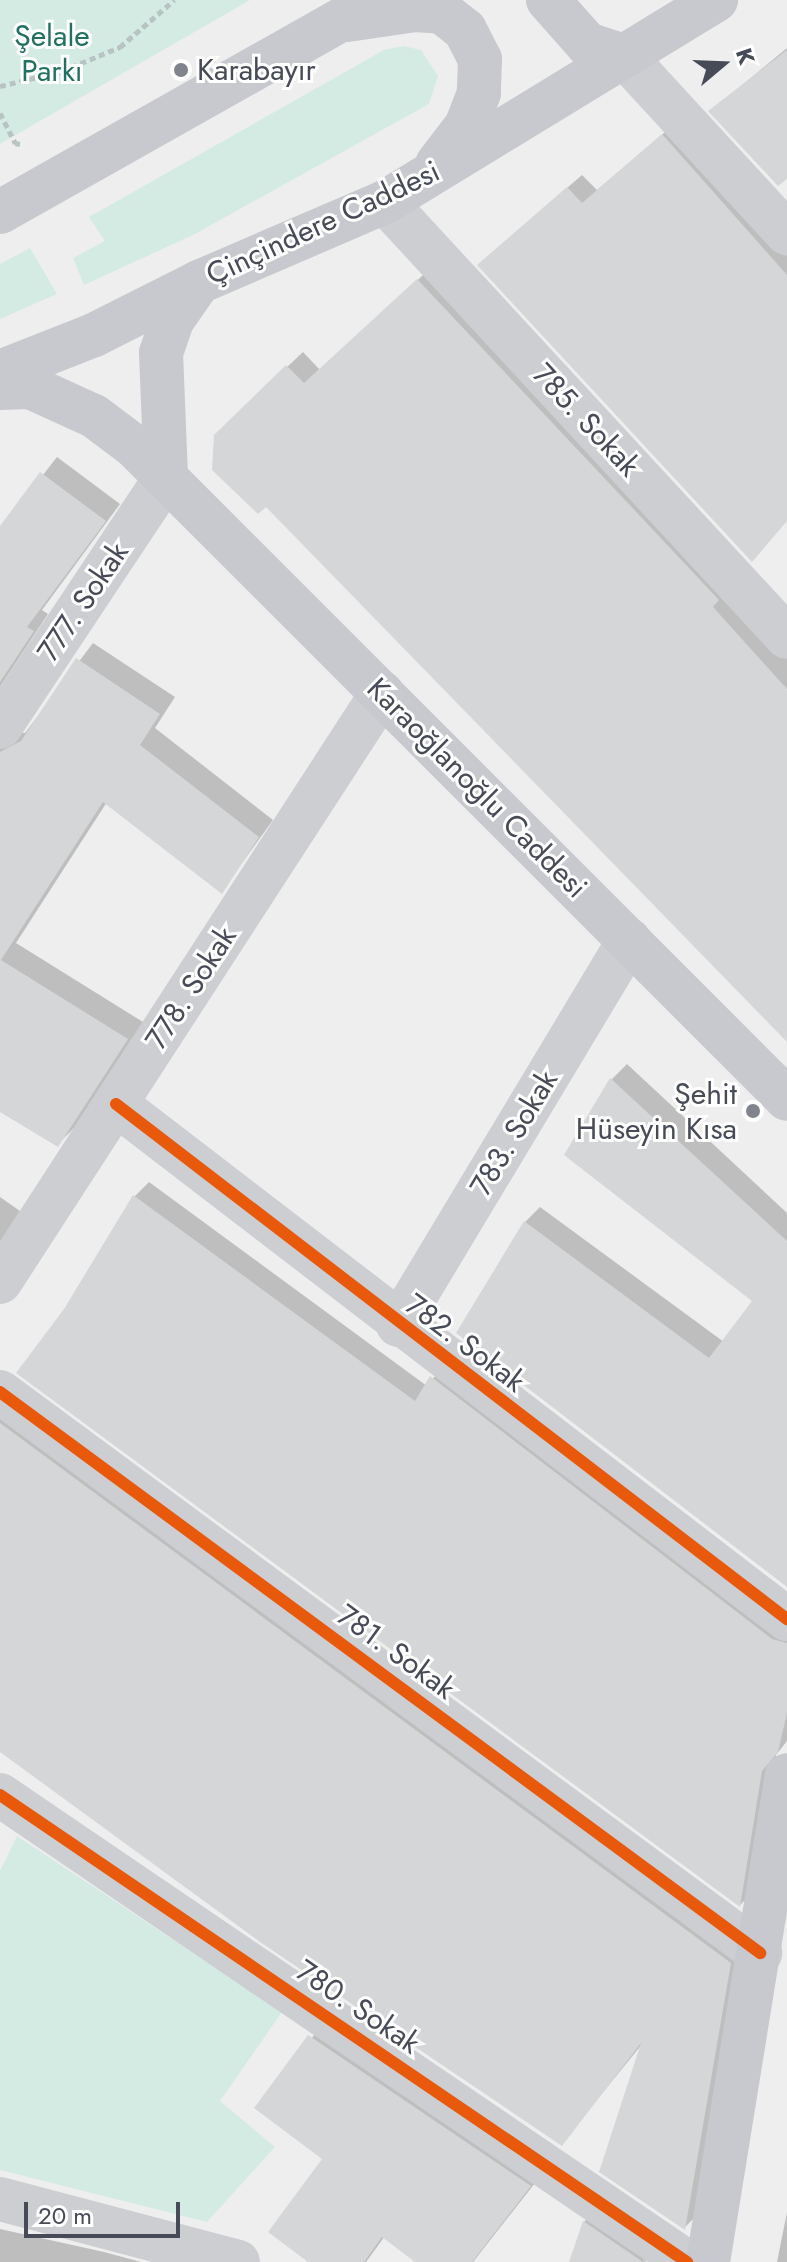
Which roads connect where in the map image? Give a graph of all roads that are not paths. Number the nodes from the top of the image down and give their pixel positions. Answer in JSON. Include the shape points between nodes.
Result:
{"nodes":[{"id":1,"x":548,"y":0,"type":"edge"},
{"id":2,"x":716,"y":0,"type":"edge"},
{"id":3,"x":360,"y":10,"type":"edge"},
{"id":4,"x":624,"y":56,"type":"junction"},
{"id":5,"x":423,"y":181,"type":"junction"},
{"id":6,"x":385,"y":202,"type":"junction"},
{"id":7,"x":0,"y":212,"type":"edge"},
{"id":8,"x":787,"y":233,"type":"edge"},
{"id":9,"x":199,"y":282,"type":"junction"},
{"id":10,"x":0,"y":372,"type":"edge"},
{"id":11,"x":0,"y":388,"type":"edge"},
{"id":12,"x":166,"y":477,"type":"junction"},
{"id":13,"x":787,"y":637,"type":"edge"},
{"id":14,"x":382,"y":693,"type":"junction"},
{"id":15,"x":0,"y":727,"type":"edge"},
{"id":16,"x":629,"y":940,"type":"junction"},
{"id":17,"x":787,"y":1099,"type":"edge"},
{"id":18,"x":116,"y":1104,"type":"junction"},
{"id":19,"x":0,"y":1282,"type":"edge"},
{"id":20,"x":398,"y":1325,"type":"junction"},
{"id":21,"x":0,"y":1392,"type":"edge"},
{"id":22,"x":787,"y":1619,"type":"edge"},
{"id":23,"x":787,"y":1775,"type":"edge"},
{"id":24,"x":0,"y":1795,"type":"edge"},
{"id":25,"x":760,"y":1953,"type":"junction"},
{"id":26,"x":0,"y":2199,"type":"edge"},
{"id":27,"x":238,"y":2262,"type":"edge"},
{"id":28,"x":687,"y":2262,"type":"edge"},
{"id":29,"x":708,"y":2262,"type":"edge"}],
"edges":[{"from":1,"to":4,"type":"main road","via":[[587,44]]},
{"from":2,"to":4,"type":"main road","name":"Çinçindere Caddesi"},
{"from":3,"to":5,"type":"main road","via":[[442,12],[465,30],[480,59],[479,93],[467,125]]},
{"from":3,"to":7,"type":"main road"},
{"from":4,"to":5,"type":"main road","name":"Çinçindere Caddesi"},
{"from":4,"to":8,"type":"street"},
{"from":5,"to":6,"type":"main road","name":"Çinçindere Caddesi"},
{"from":6,"to":9,"type":"main road","name":"Çinçindere Caddesi"},
{"from":6,"to":13,"type":"street","name":"785. Sokak"},
{"from":9,"to":10,"type":"main road","name":"Çinçindere Caddesi","via":[[94,335]]},
{"from":9,"to":12,"type":"main road","via":[[173,319],[161,353]]},
{"from":11,"to":12,"type":"main road","name":"Karaoğlanoğlu Caddesi","via":[[30,387],[94,416]]},
{"from":12,"to":14,"type":"main road","name":"Karaoğlanoğlu Caddesi"},
{"from":12,"to":15,"type":"street","name":"777. Sokak"},
{"from":14,"to":16,"type":"main road","name":"Karaoğlanoğlu Caddesi"},
{"from":14,"to":18,"type":"street","name":"778. Sokak"},
{"from":16,"to":17,"type":"main road","name":"Karaoğlanoğlu Caddesi"},
{"from":16,"to":20,"type":"street","name":"783. Sokak"},
{"from":18,"to":19,"type":"street","name":"778. Sokak"},
{"from":18,"to":20,"type":"street","name":"782. Sokak"},
{"from":20,"to":22,"type":"street","name":"782. Sokak"},
{"from":21,"to":25,"type":"street","name":"781. Sokak"},
{"from":23,"to":25,"type":"main road"},
{"from":24,"to":28,"type":"street","name":"780. Sokak"},
{"from":25,"to":29,"type":"main road"},
{"from":26,"to":27,"type":"street"}]}
